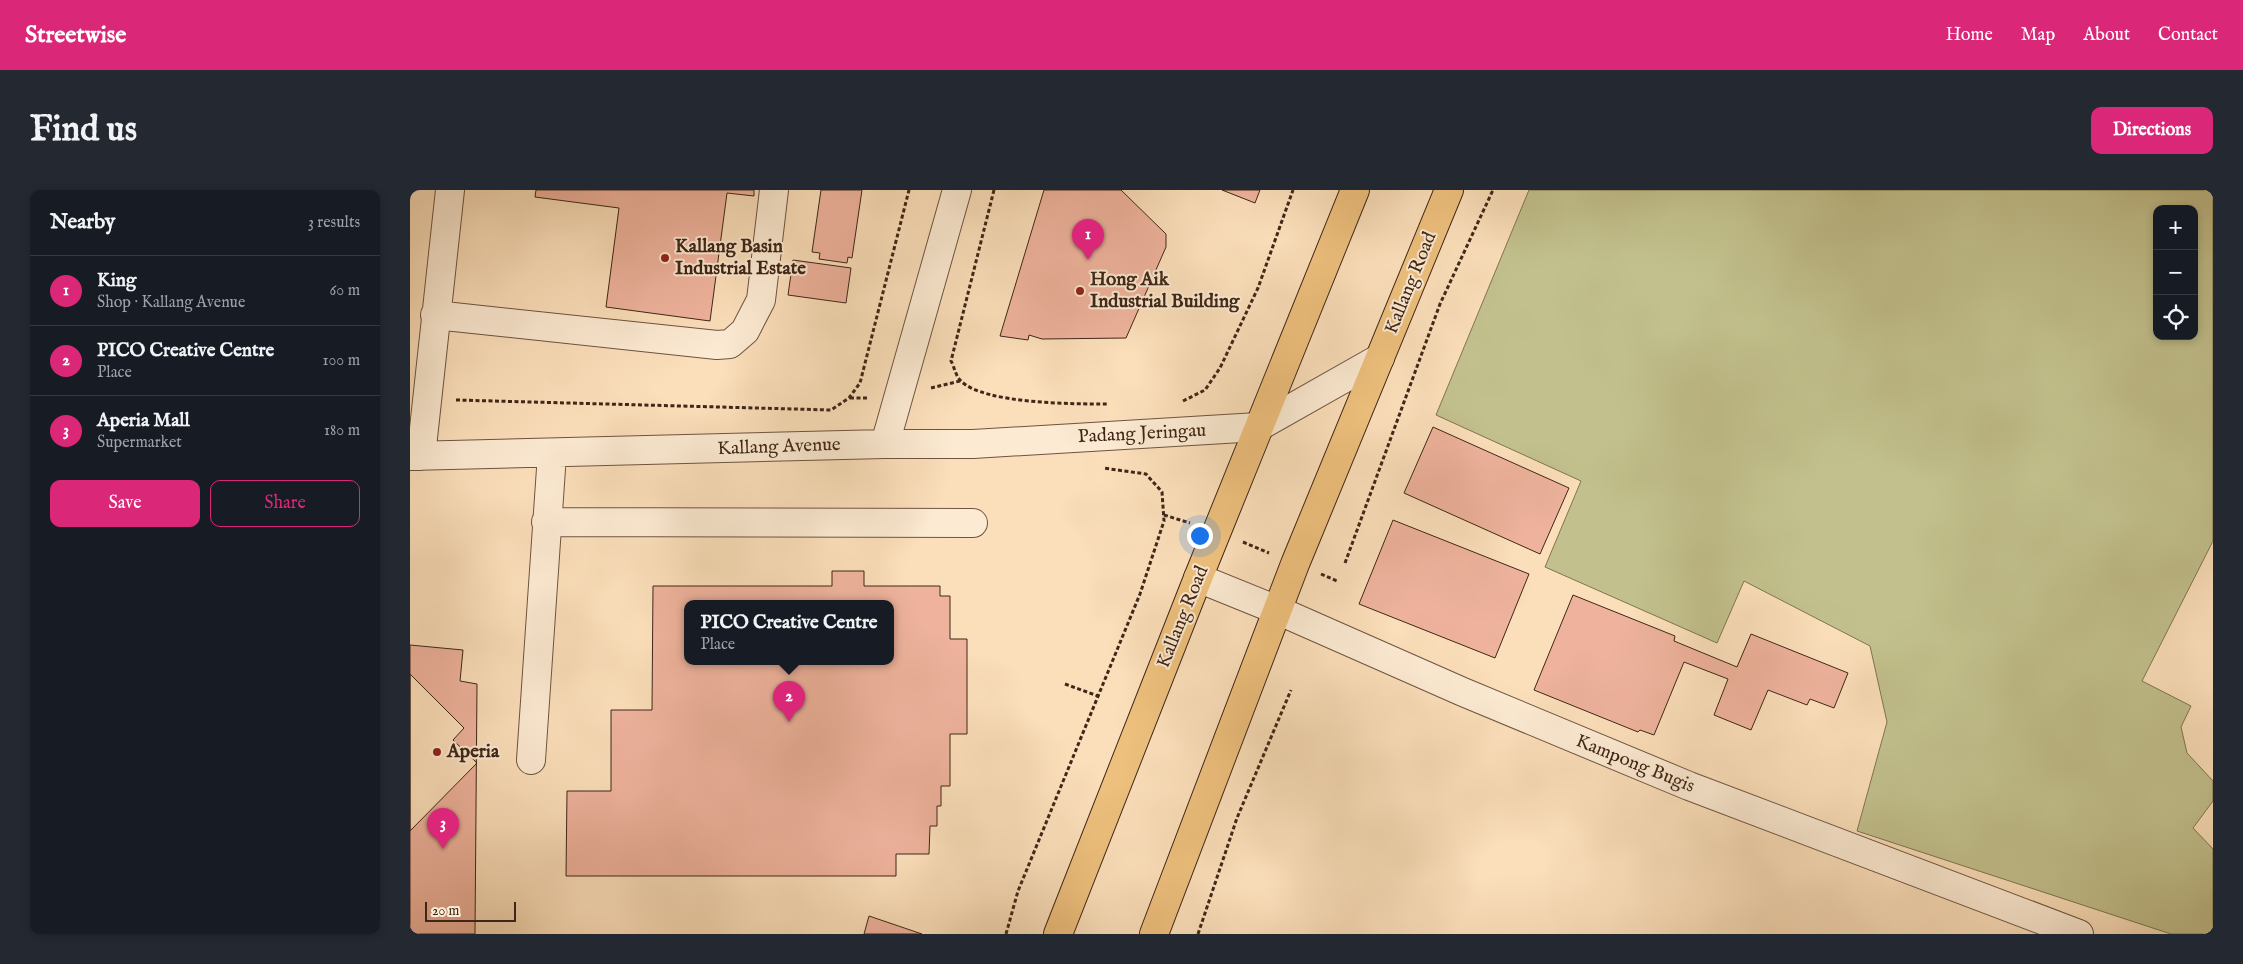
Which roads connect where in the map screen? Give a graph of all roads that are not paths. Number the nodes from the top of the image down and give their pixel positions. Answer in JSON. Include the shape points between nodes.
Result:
{"nodes":[{"id":1,"x":450,"y":190,"type":"edge"},
{"id":2,"x":774,"y":190,"type":"edge"},
{"id":3,"x":957,"y":190,"type":"edge"},
{"id":4,"x":1355,"y":190,"type":"edge"},
{"id":5,"x":1449,"y":190,"type":"edge"},
{"id":6,"x":435,"y":315,"type":"junction"},
{"id":7,"x":1380,"y":358,"type":"junction"},
{"id":8,"x":1258,"y":427,"type":"junction"},
{"id":9,"x":885,"y":444,"type":"junction"},
{"id":10,"x":552,"y":454,"type":"junction"},
{"id":11,"x":416,"y":456,"type":"edge"},
{"id":12,"x":546,"y":522,"type":"junction"},
{"id":13,"x":973,"y":523,"type":"dead end"},
{"id":14,"x":1198,"y":578,"type":"junction"},
{"id":15,"x":1277,"y":610,"type":"junction"},
{"id":16,"x":531,"y":760,"type":"dead end"},
{"id":17,"x":1058,"y":934,"type":"edge"},
{"id":18,"x":1154,"y":934,"type":"edge"},
{"id":19,"x":2079,"y":934,"type":"edge"}],
"edges":[{"from":1,"to":6,"type":"street"},
{"from":2,"to":6,"type":"street","via":[[761,300],[745,332],[730,344]]},
{"from":3,"to":9,"type":"street"},
{"from":4,"to":8,"type":"main road","name":"Kallang Road"},
{"from":5,"to":7,"type":"main road","name":"Kallang Road"},
{"from":6,"to":11,"type":"street"},
{"from":7,"to":8,"type":"street","name":"Padang Jeringau"},
{"from":7,"to":15,"type":"main road","name":"Kallang Road"},
{"from":8,"to":9,"type":"street","name":"Padang Jeringau","via":[[974,444]]},
{"from":8,"to":14,"type":"main road","name":"Kallang Road"},
{"from":9,"to":10,"type":"street","name":"Kallang Avenue"},
{"from":10,"to":11,"type":"street","name":"Kallang Avenue"},
{"from":10,"to":12,"type":"street"},
{"from":12,"to":13,"type":"street"},
{"from":12,"to":16,"type":"street"},
{"from":14,"to":15,"type":"street","name":"Kampong Bugis"},
{"from":14,"to":17,"type":"main road","name":"Kallang Road"},
{"from":15,"to":18,"type":"main road","name":"Kallang Road"},
{"from":15,"to":19,"type":"street","name":"Kampong Bugis","via":[[1462,692],[1689,786]]}]}
